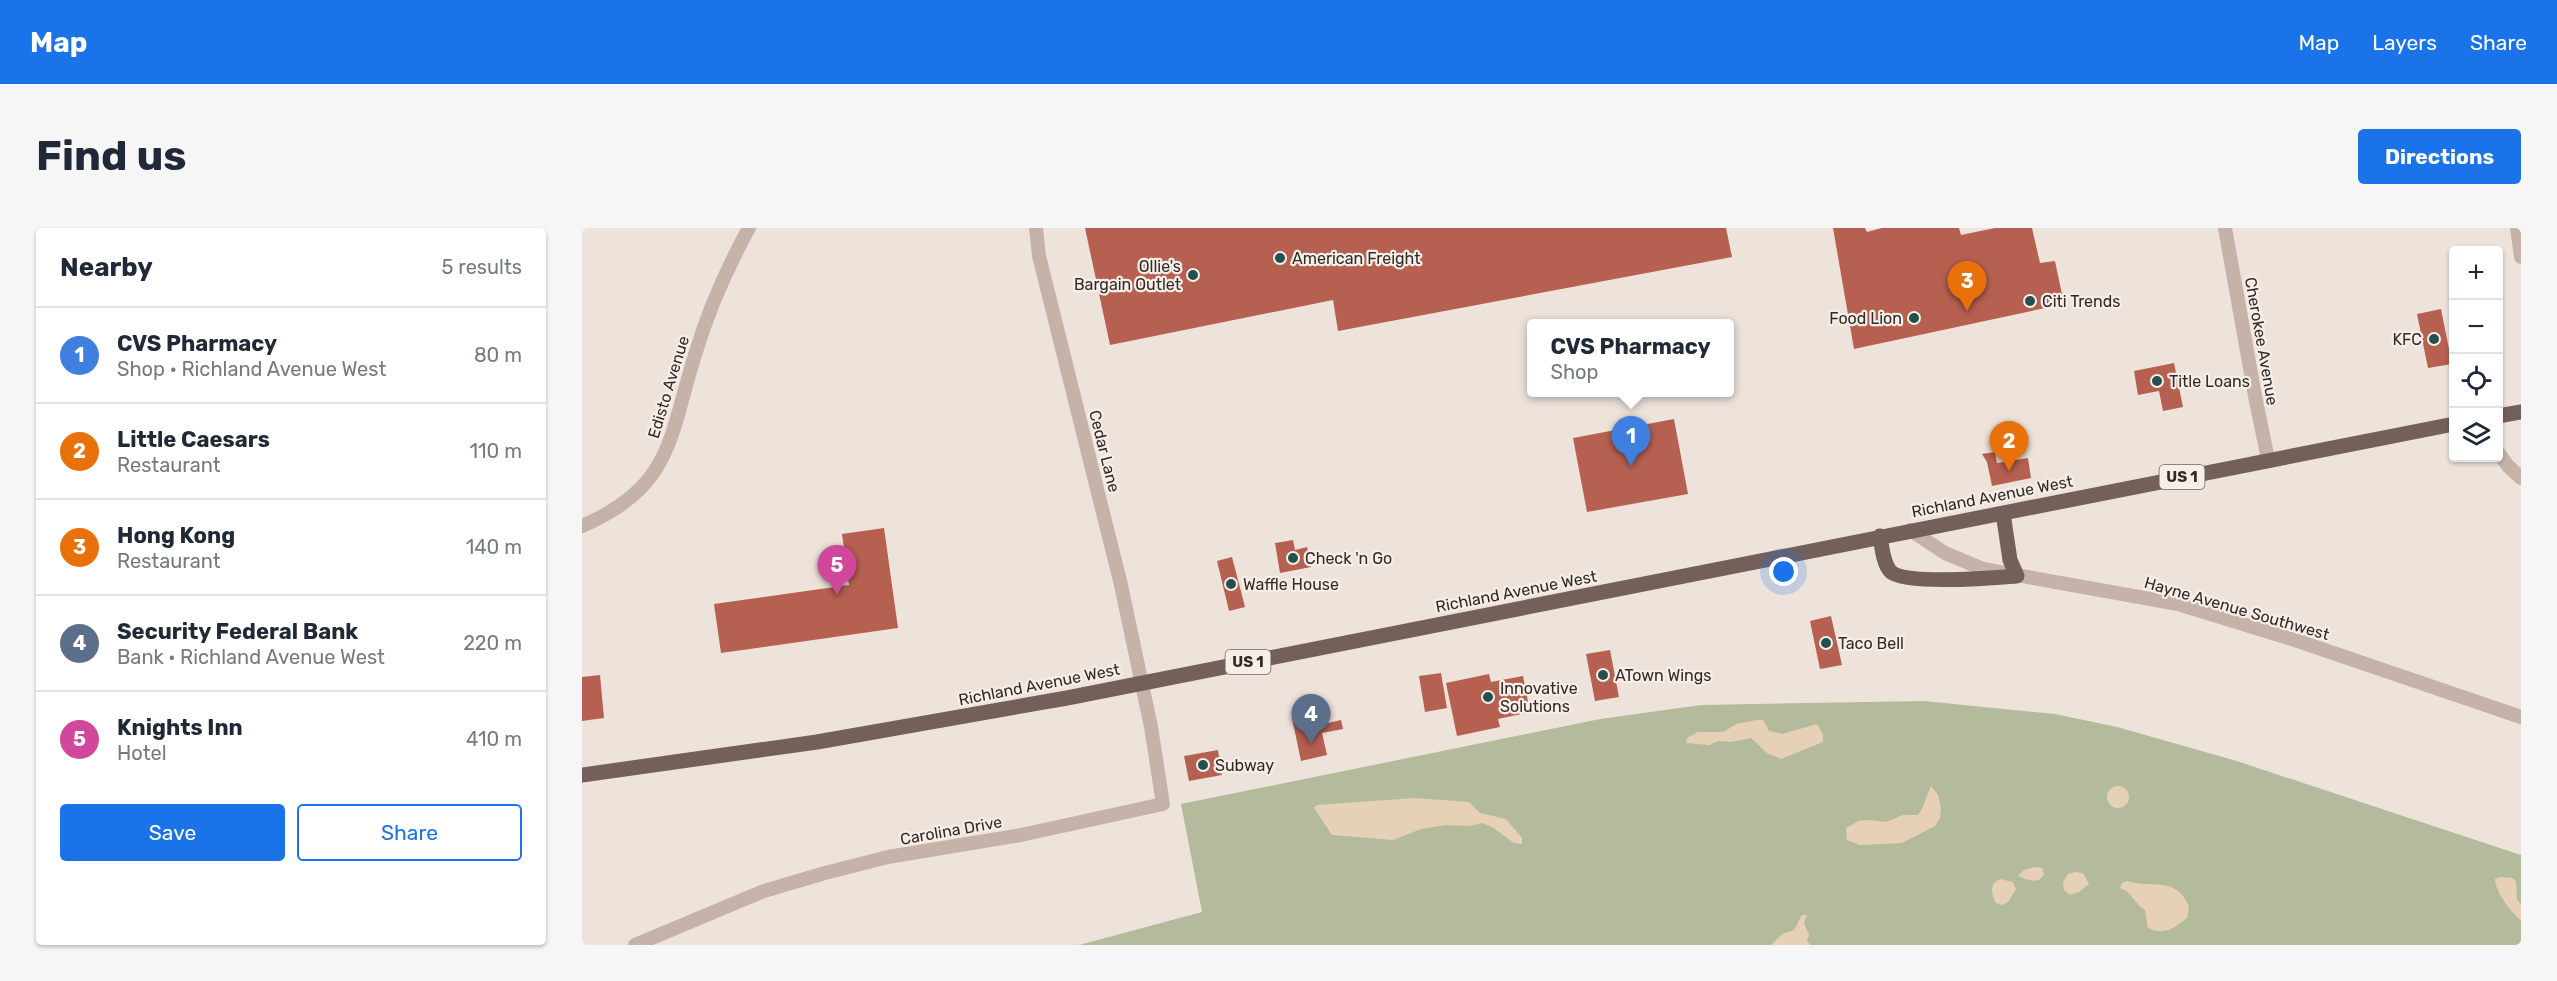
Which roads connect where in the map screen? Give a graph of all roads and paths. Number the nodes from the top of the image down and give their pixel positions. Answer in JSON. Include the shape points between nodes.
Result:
{"nodes":[{"id":1,"x":749,"y":228,"type":"edge"},
{"id":2,"x":1036,"y":228,"type":"edge"},
{"id":3,"x":2225,"y":228,"type":"edge"},
{"id":4,"x":2517,"y":228,"type":"edge"},
{"id":5,"x":2521,"y":257,"type":"edge"},
{"id":6,"x":2521,"y":412,"type":"edge"},
{"id":7,"x":2503,"y":415,"type":"edge"},
{"id":8,"x":2449,"y":425,"type":"edge"},
{"id":9,"x":2503,"y":458,"type":"edge"},
{"id":10,"x":2268,"y":459,"type":"junction"},
{"id":11,"x":2521,"y":478,"type":"edge"},
{"id":12,"x":2003,"y":513,"type":"junction"},
{"id":13,"x":582,"y":526,"type":"edge"},
{"id":14,"x":1910,"y":530,"type":"junction"},
{"id":15,"x":1880,"y":536,"type":"junction"},
{"id":16,"x":2017,"y":576,"type":"junction"},
{"id":17,"x":1141,"y":683,"type":"junction"},
{"id":18,"x":2521,"y":717,"type":"edge"},
{"id":19,"x":582,"y":775,"type":"edge"},
{"id":20,"x":635,"y":945,"type":"edge"}],
"edges":[{"from":1,"to":13,"type":"street","name":"Edisto Avenue","via":[[707,317],[673,437],[660,464],[629,500]]},
{"from":2,"to":17,"type":"street","name":"Cedar Lane"},
{"from":3,"to":10,"type":"street","name":"Cherokee Avenue"},
{"from":4,"to":5,"type":"street"},
{"from":6,"to":7,"type":"main road"},
{"from":8,"to":10,"type":"main road","name":"Richland Avenue West","number":"US 1"},
{"from":9,"to":11,"type":"street"},
{"from":10,"to":12,"type":"main road","name":"Richland Avenue West","number":"US 1"},
{"from":12,"to":14,"type":"main road","name":"Richland Avenue West","number":"US 1"},
{"from":12,"to":16,"type":"main road","via":[[2010,560]]},
{"from":14,"to":15,"type":"main road","name":"Richland Avenue West","number":"US 1"},
{"from":14,"to":16,"type":"street","name":"Hayne Avenue Southwest","via":[[1967,563]]},
{"from":15,"to":16,"type":"main road","via":[[1887,567],[1898,576]]},
{"from":15,"to":17,"type":"main road","name":"Richland Avenue West","number":"US 1"},
{"from":16,"to":18,"type":"street","name":"Hayne Avenue Southwest","via":[[2178,604]]},
{"from":17,"to":19,"type":"main road","name":"Richland Avenue West","number":"US 1","via":[[817,742]]},
{"from":17,"to":20,"type":"street","name":"Carolina Drive","via":[[1162,804],[1022,835],[888,857],[825,873],[764,891]]}]}
